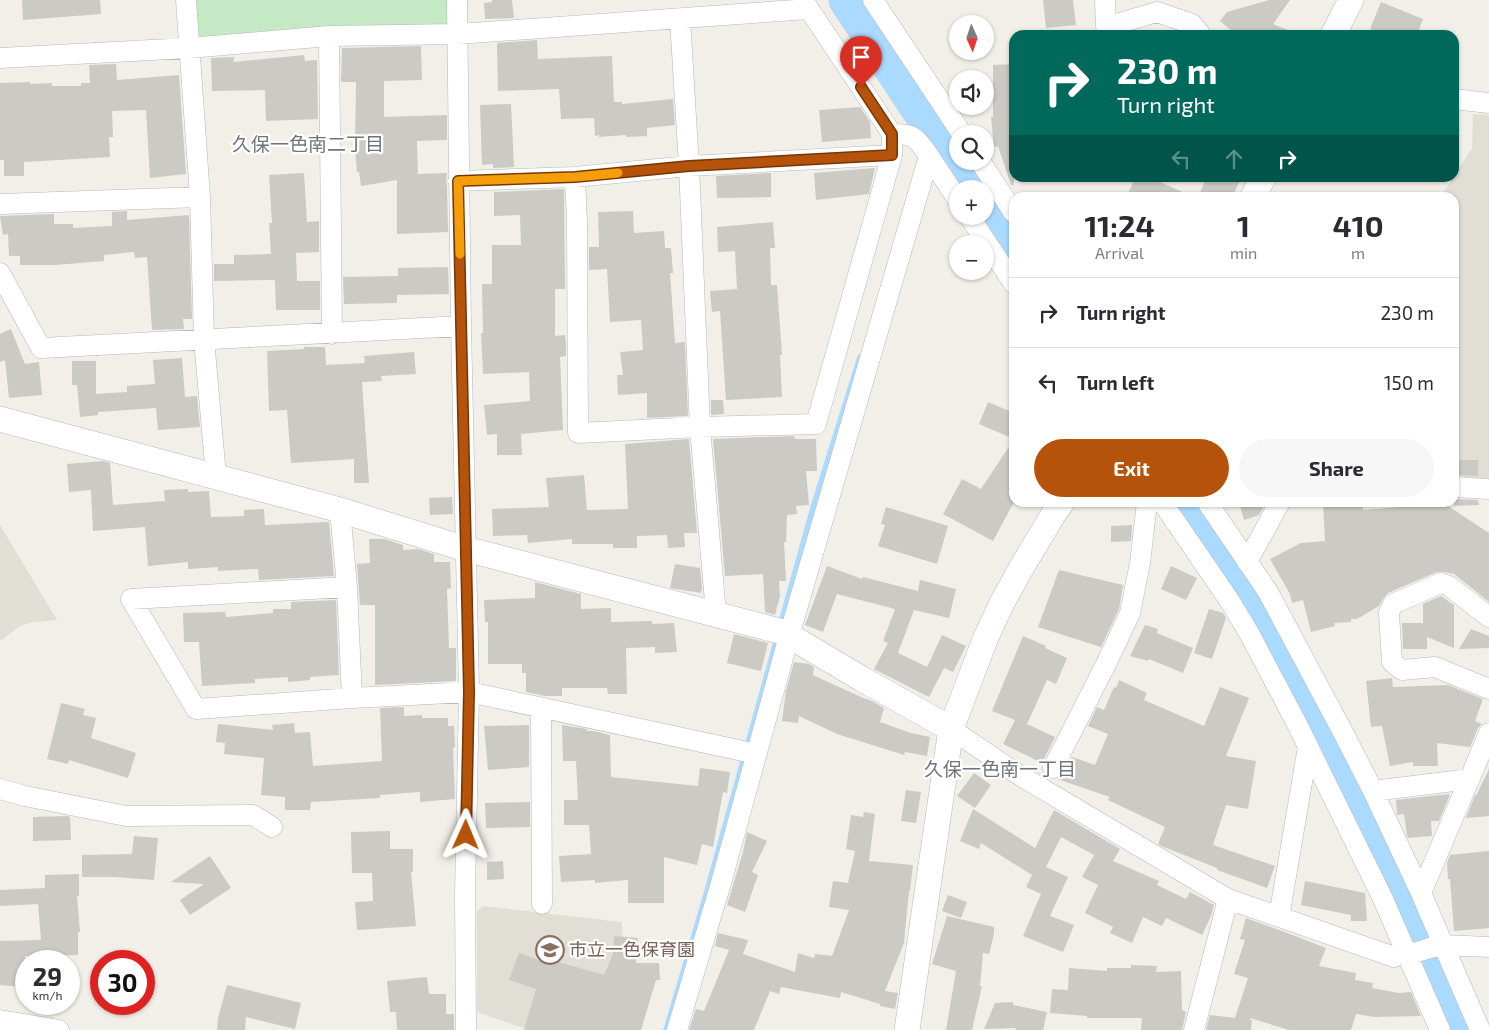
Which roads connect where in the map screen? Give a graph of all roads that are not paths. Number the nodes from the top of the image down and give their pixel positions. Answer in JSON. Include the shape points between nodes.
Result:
{"nodes":[{"id":1,"x":186,"y":0,"type":"edge"},
{"id":2,"x":458,"y":0,"type":"edge"},
{"id":3,"x":874,"y":0,"type":"edge"},
{"id":4,"x":1105,"y":0,"type":"edge"},
{"id":5,"x":1351,"y":0,"type":"edge"},
{"id":6,"x":806,"y":4,"type":"edge"},
{"id":7,"x":680,"y":19,"type":"junction"},
{"id":8,"x":1197,"y":30,"type":"edge"},
{"id":9,"x":1336,"y":30,"type":"edge"},
{"id":10,"x":458,"y":34,"type":"junction"},
{"id":11,"x":329,"y":36,"type":"junction"},
{"id":12,"x":189,"y":48,"type":"junction"},
{"id":13,"x":0,"y":58,"type":"edge"},
{"id":14,"x":1459,"y":100,"type":"edge"},
{"id":15,"x":1489,"y":104,"type":"edge"},
{"id":16,"x":956,"y":125,"type":"edge"},
{"id":17,"x":892,"y":134,"type":"junction"},
{"id":18,"x":924,"y":149,"type":"junction"},
{"id":19,"x":892,"y":155,"type":"junction"},
{"id":20,"x":689,"y":166,"type":"junction"},
{"id":21,"x":986,"y":170,"type":"edge"},
{"id":22,"x":575,"y":177,"type":"junction"},
{"id":23,"x":458,"y":181,"type":"junction"},
{"id":24,"x":949,"y":186,"type":"edge"},
{"id":25,"x":200,"y":197,"type":"junction"},
{"id":26,"x":0,"y":204,"type":"edge"},
{"id":27,"x":1009,"y":205,"type":"edge"},
{"id":28,"x":975,"y":225,"type":"edge"},
{"id":29,"x":0,"y":273,"type":"edge"},
{"id":30,"x":1009,"y":276,"type":"edge"},
{"id":31,"x":460,"y":326,"type":"junction"},
{"id":32,"x":332,"y":334,"type":"junction"},
{"id":33,"x":204,"y":339,"type":"junction"},
{"id":34,"x":0,"y":419,"type":"edge"},
{"id":35,"x":700,"y":427,"type":"junction"},
{"id":36,"x":216,"y":476,"type":"junction"},
{"id":37,"x":1459,"y":487,"type":"edge"},
{"id":38,"x":1489,"y":489,"type":"edge"},
{"id":39,"x":1059,"y":507,"type":"edge"},
{"id":40,"x":1146,"y":507,"type":"edge"},
{"id":41,"x":1165,"y":507,"type":"edge"},
{"id":42,"x":1210,"y":507,"type":"edge"},
{"id":43,"x":1277,"y":507,"type":"edge"},
{"id":44,"x":340,"y":510,"type":"junction"},
{"id":45,"x":466,"y":550,"type":"junction"},
{"id":46,"x":1247,"y":562,"type":"junction"},
{"id":47,"x":346,"y":587,"type":"junction"},
{"id":48,"x":716,"y":614,"type":"junction"},
{"id":49,"x":1489,"y":617,"type":"edge"},
{"id":50,"x":789,"y":636,"type":"junction"},
{"id":51,"x":1489,"y":689,"type":"edge"},
{"id":52,"x":469,"y":692,"type":"junction"},
{"id":53,"x":352,"y":698,"type":"junction"},
{"id":54,"x":541,"y":708,"type":"junction"},
{"id":55,"x":951,"y":730,"type":"junction"},
{"id":56,"x":1489,"y":733,"type":"edge"},
{"id":57,"x":1308,"y":747,"type":"junction"},
{"id":58,"x":757,"y":754,"type":"junction"},
{"id":59,"x":1053,"y":768,"type":"dead end"},
{"id":60,"x":1470,"y":779,"type":"junction"},
{"id":61,"x":0,"y":789,"type":"edge"},
{"id":62,"x":1373,"y":791,"type":"junction"},
{"id":63,"x":272,"y":827,"type":"dead end"},
{"id":64,"x":1421,"y":893,"type":"junction"},
{"id":65,"x":1228,"y":899,"type":"junction"},
{"id":66,"x":542,"y":904,"type":"dead end"},
{"id":67,"x":1279,"y":917,"type":"junction"},
{"id":68,"x":1436,"y":946,"type":"junction"},
{"id":69,"x":1489,"y":948,"type":"edge"},
{"id":70,"x":1401,"y":956,"type":"junction"},
{"id":71,"x":0,"y":1020,"type":"edge"},
{"id":72,"x":59,"y":1030,"type":"edge"},
{"id":73,"x":466,"y":1030,"type":"edge"},
{"id":74,"x":677,"y":1030,"type":"edge"},
{"id":75,"x":907,"y":1030,"type":"edge"},
{"id":76,"x":1194,"y":1030,"type":"edge"},
{"id":77,"x":1440,"y":1030,"type":"edge"},
{"id":78,"x":1480,"y":1030,"type":"edge"}],
"edges":[{"from":1,"to":12,"type":"street"},
{"from":2,"to":10,"type":"street"},
{"from":3,"to":16,"type":"street"},
{"from":4,"to":8,"type":"street","via":[[1106,27],[1157,12],[1192,24]]},
{"from":5,"to":9,"type":"street"},
{"from":6,"to":7,"type":"street"},
{"from":6,"to":17,"type":"street"},
{"from":7,"to":10,"type":"street"},
{"from":7,"to":20,"type":"street"},
{"from":10,"to":11,"type":"street"},
{"from":10,"to":23,"type":"street"},
{"from":11,"to":12,"type":"street"},
{"from":11,"to":32,"type":"street"},
{"from":12,"to":13,"type":"street"},
{"from":12,"to":25,"type":"street"},
{"from":14,"to":15,"type":"street"},
{"from":17,"to":18,"type":"street","via":[[901,133]]},
{"from":17,"to":19,"type":"street"},
{"from":18,"to":24,"type":"street"},
{"from":18,"to":50,"type":"street"},
{"from":19,"to":20,"type":"street"},
{"from":19,"to":35,"type":"street","via":[[816,424]]},
{"from":20,"to":22,"type":"street"},
{"from":20,"to":35,"type":"street"},
{"from":21,"to":27,"type":"street"},
{"from":22,"to":23,"type":"street"},
{"from":22,"to":35,"type":"street","via":[[578,433]]},
{"from":23,"to":31,"type":"street"},
{"from":25,"to":26,"type":"street"},
{"from":25,"to":33,"type":"street"},
{"from":28,"to":30,"type":"street"},
{"from":29,"to":33,"type":"street","via":[[41,348]]},
{"from":31,"to":32,"type":"street"},
{"from":31,"to":45,"type":"street"},
{"from":32,"to":33,"type":"street"},
{"from":33,"to":36,"type":"street"},
{"from":34,"to":36,"type":"street"},
{"from":35,"to":48,"type":"street"},
{"from":36,"to":44,"type":"street"},
{"from":37,"to":38,"type":"street"},
{"from":39,"to":55,"type":"street","via":[[1002,603]]},
{"from":40,"to":59,"type":"street","via":[[1130,613]]},
{"from":41,"to":57,"type":"street","via":[[1244,625]]},
{"from":42,"to":46,"type":"street"},
{"from":43,"to":46,"type":"street"},
{"from":44,"to":45,"type":"street"},
{"from":44,"to":47,"type":"street"},
{"from":45,"to":48,"type":"street"},
{"from":45,"to":52,"type":"street"},
{"from":46,"to":62,"type":"street","via":[[1268,592]]},
{"from":47,"to":53,"type":"street"},
{"from":47,"to":53,"type":"street","via":[[131,599],[196,709]]},
{"from":48,"to":50,"type":"street"},
{"from":49,"to":51,"type":"street","via":[[1441,583],[1393,604],[1389,613],[1392,662],[1402,670],[1435,667]]},
{"from":50,"to":55,"type":"street"},
{"from":50,"to":58,"type":"street"},
{"from":52,"to":53,"type":"street"},
{"from":52,"to":54,"type":"street"},
{"from":52,"to":73,"type":"street"},
{"from":54,"to":58,"type":"street"},
{"from":54,"to":66,"type":"street"},
{"from":55,"to":65,"type":"street"},
{"from":55,"to":75,"type":"street"},
{"from":56,"to":60,"type":"street"},
{"from":57,"to":67,"type":"street"},
{"from":57,"to":70,"type":"street","via":[[1383,899]]},
{"from":58,"to":74,"type":"street"},
{"from":60,"to":62,"type":"street"},
{"from":60,"to":64,"type":"street"},
{"from":61,"to":63,"type":"street","via":[[126,816],[253,815]]},
{"from":62,"to":64,"type":"street"},
{"from":64,"to":68,"type":"street"},
{"from":65,"to":67,"type":"street"},
{"from":65,"to":76,"type":"street"},
{"from":67,"to":70,"type":"street"},
{"from":68,"to":69,"type":"street"},
{"from":68,"to":70,"type":"street"},
{"from":68,"to":78,"type":"street"},
{"from":70,"to":77,"type":"street"},
{"from":71,"to":72,"type":"street"}]}
